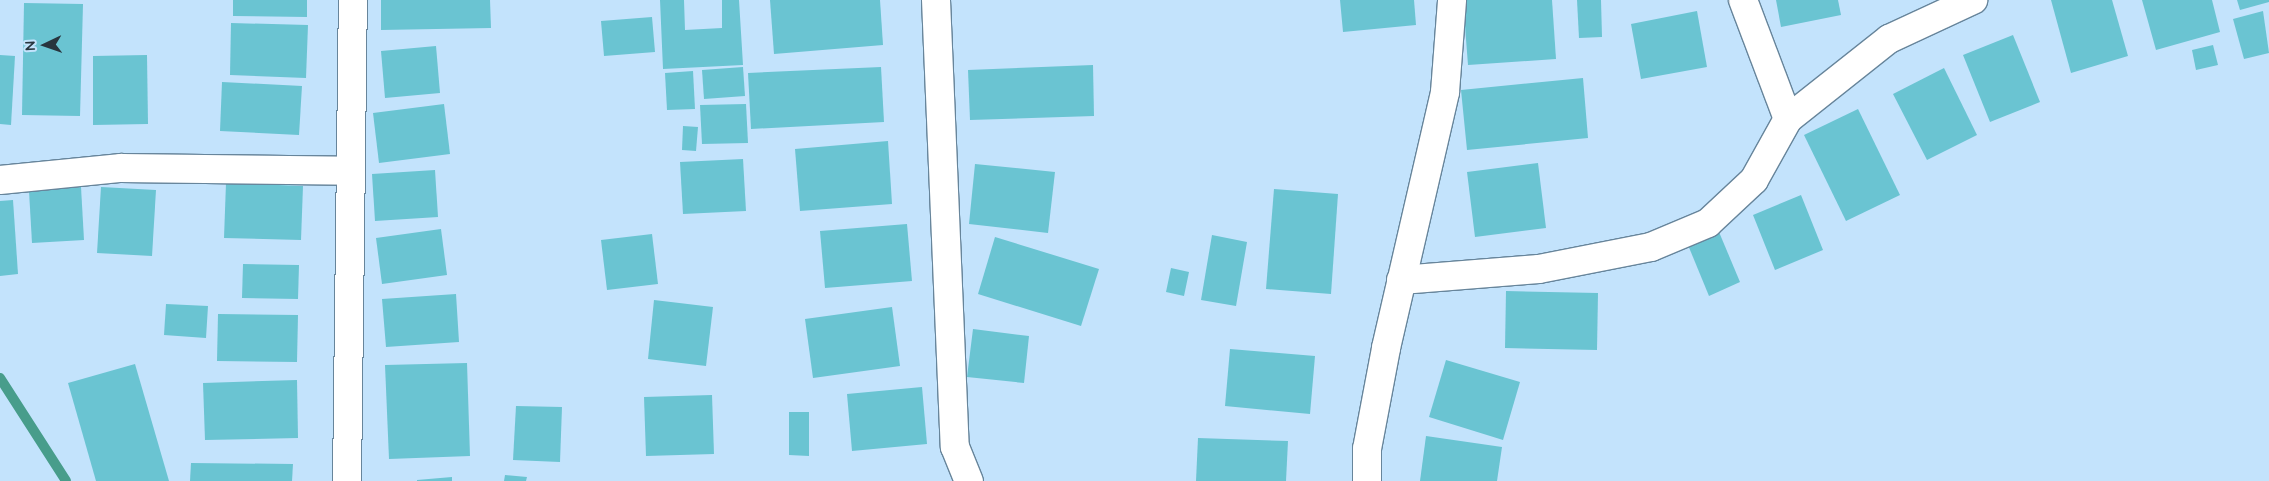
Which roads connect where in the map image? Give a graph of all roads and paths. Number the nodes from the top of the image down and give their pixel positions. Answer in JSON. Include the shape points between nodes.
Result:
{"nodes":[{"id":1,"x":352,"y":0,"type":"edge"},
{"id":2,"x":936,"y":0,"type":"edge"},
{"id":3,"x":1452,"y":0,"type":"edge"},
{"id":4,"x":1743,"y":0,"type":"edge"},
{"id":5,"x":1973,"y":0,"type":"edge"},
{"id":6,"x":1788,"y":119,"type":"junction"},
{"id":7,"x":350,"y":171,"type":"junction"},
{"id":8,"x":0,"y":180,"type":"edge"},
{"id":9,"x":1401,"y":280,"type":"junction"},
{"id":10,"x":347,"y":481,"type":"edge"},
{"id":11,"x":969,"y":481,"type":"edge"},
{"id":12,"x":1367,"y":481,"type":"edge"}],
"edges":[{"from":1,"to":7,"type":"street"},
{"from":2,"to":11,"type":"street","via":[[955,447]]},
{"from":3,"to":9,"type":"street","via":[[1445,92]]},
{"from":4,"to":6,"type":"street"},
{"from":5,"to":6,"type":"street","via":[[1890,39]]},
{"from":6,"to":9,"type":"street","via":[[1754,180],[1708,223],[1651,247],[1539,270]]},
{"from":7,"to":8,"type":"street","via":[[121,168]]},
{"from":7,"to":10,"type":"street"},
{"from":9,"to":12,"type":"street","via":[[1367,449]]}]}
